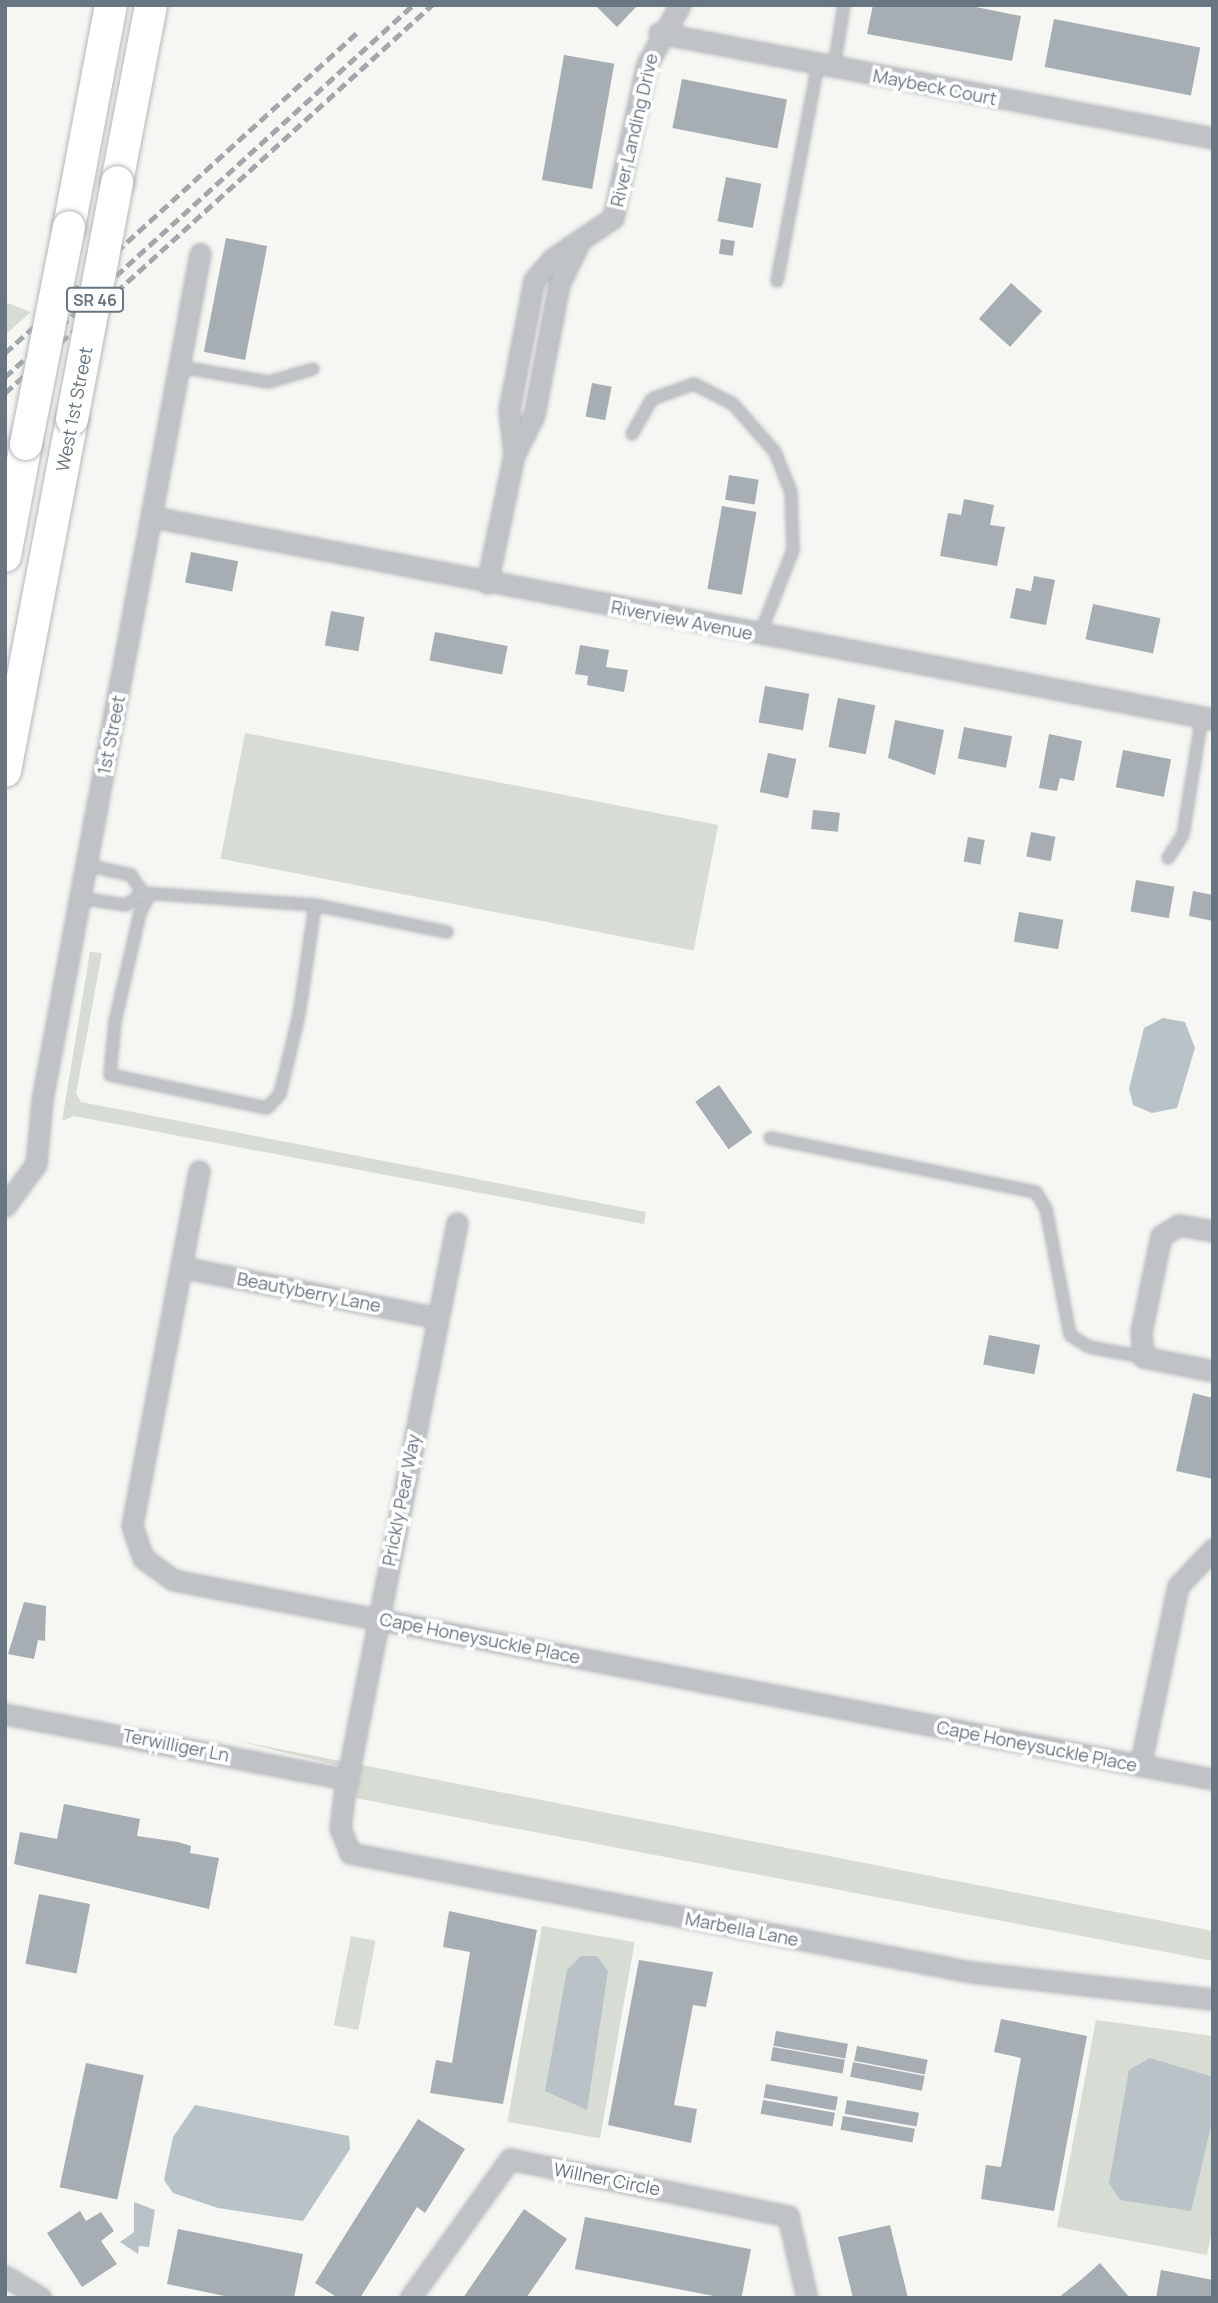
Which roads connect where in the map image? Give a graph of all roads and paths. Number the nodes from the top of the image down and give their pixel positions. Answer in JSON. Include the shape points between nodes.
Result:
{"nodes":[{"id":1,"x":111,"y":5,"type":"edge"},
{"id":2,"x":151,"y":5,"type":"edge"},
{"id":3,"x":680,"y":5,"type":"edge"},
{"id":4,"x":844,"y":5,"type":"edge"},
{"id":5,"x":659,"y":33,"type":"junction"},
{"id":6,"x":826,"y":66,"type":"junction"},
{"id":7,"x":1213,"y":138,"type":"edge"},
{"id":8,"x":578,"y":244,"type":"junction"},
{"id":9,"x":200,"y":254,"type":"dead end"},
{"id":10,"x":777,"y":281,"type":"dead end"},
{"id":11,"x":522,"y":327,"type":"junction"},
{"id":12,"x":551,"y":332,"type":"junction"},
{"id":13,"x":180,"y":367,"type":"junction"},
{"id":14,"x":313,"y":369,"type":"dead end"},
{"id":15,"x":632,"y":434,"type":"dead end"},
{"id":16,"x":514,"y":455,"type":"junction"},
{"id":17,"x":152,"y":517,"type":"junction"},
{"id":18,"x":5,"y":556,"type":"edge"},
{"id":19,"x":487,"y":583,"type":"junction"},
{"id":20,"x":760,"y":634,"type":"junction"},
{"id":21,"x":1207,"y":718,"type":"edge"},
{"id":22,"x":5,"y":771,"type":"edge"},
{"id":23,"x":1168,"y":858,"type":"dead end"},
{"id":24,"x":86,"y":864,"type":"junction"},
{"id":25,"x":146,"y":893,"type":"junction"},
{"id":26,"x":80,"y":898,"type":"junction"},
{"id":27,"x":315,"y":905,"type":"junction"},
{"id":28,"x":447,"y":932,"type":"dead end"},
{"id":29,"x":770,"y":1138,"type":"dead end"},
{"id":30,"x":199,"y":1171,"type":"dead end"},
{"id":31,"x":5,"y":1206,"type":"edge"},
{"id":32,"x":457,"y":1223,"type":"dead end"},
{"id":33,"x":1213,"y":1231,"type":"edge"},
{"id":34,"x":181,"y":1267,"type":"junction"},
{"id":35,"x":438,"y":1318,"type":"junction"},
{"id":36,"x":1143,"y":1357,"type":"junction"},
{"id":37,"x":1213,"y":1371,"type":"edge"},
{"id":38,"x":1213,"y":1549,"type":"edge"},
{"id":39,"x":377,"y":1618,"type":"junction"},
{"id":40,"x":5,"y":1714,"type":"edge"},
{"id":41,"x":1140,"y":1766,"type":"junction"},
{"id":42,"x":347,"y":1779,"type":"junction"},
{"id":43,"x":1212,"y":1779,"type":"edge"},
{"id":44,"x":1213,"y":1999,"type":"edge"},
{"id":45,"x":11,"y":2284,"type":"edge"},
{"id":46,"x":41,"y":2298,"type":"edge"},
{"id":47,"x":410,"y":2298,"type":"edge"},
{"id":48,"x":807,"y":2298,"type":"edge"}],
"edges":[{"from":1,"to":18,"type":"main road","number":"SR 46","bridge":true},
{"from":2,"to":22,"type":"main road","name":"West 1st Street","number":"SR 46","bridge":true},
{"from":3,"to":5,"type":"street","name":"River Landing Drive"},
{"from":4,"to":6,"type":"lane"},
{"from":5,"to":6,"type":"street","name":"Maybeck Court"},
{"from":5,"to":8,"type":"street","name":"River Landing Drive","via":[[620,202],[603,229]]},
{"from":6,"to":7,"type":"street","name":"Maybeck Court"},
{"from":6,"to":10,"type":"lane"},
{"from":8,"to":11,"type":"street","name":"River Landing Drive","via":[[534,280]]},
{"from":8,"to":12,"type":"street","name":"River Landing Drive","via":[[559,284]]},
{"from":9,"to":13,"type":"street","name":"1st Street"},
{"from":11,"to":12,"type":"street"},
{"from":11,"to":16,"type":"street","name":"River Landing Drive","via":[[509,410]]},
{"from":12,"to":16,"type":"street","name":"River Landing Drive","via":[[534,415]]},
{"from":13,"to":14,"type":"lane","via":[[269,382]]},
{"from":13,"to":17,"type":"street","name":"1st Street"},
{"from":15,"to":20,"type":"lane","via":[[652,400],[694,384],[733,404],[775,452],[791,492],[793,550]]},
{"from":16,"to":19,"type":"street","name":"River Landing Drive"},
{"from":17,"to":19,"type":"street","name":"Riverview Avenue"},
{"from":17,"to":24,"type":"street","name":"1st Street"},
{"from":19,"to":20,"type":"street","name":"Riverview Avenue"},
{"from":20,"to":21,"type":"street","name":"Riverview Avenue"},
{"from":21,"to":23,"type":"lane","via":[[1183,835]]},
{"from":24,"to":25,"type":"lane","via":[[131,875]]},
{"from":24,"to":26,"type":"street","name":"1st Street"},
{"from":25,"to":26,"type":"lane","via":[[126,905]]},
{"from":25,"to":27,"type":"lane"},
{"from":25,"to":27,"type":"lane","via":[[118,1008],[110,1075],[267,1108],[280,1094],[299,1016]]},
{"from":26,"to":31,"type":"street","name":"1st Street","via":[[36,1164]]},
{"from":27,"to":28,"type":"lane"},
{"from":29,"to":36,"type":"lane","via":[[1036,1192],[1046,1209],[1070,1335],[1089,1347]]},
{"from":30,"to":34,"type":"street","name":"Cape Honeysuckle Place"},
{"from":32,"to":35,"type":"street","name":"Prickly Pear Way"},
{"from":33,"to":36,"type":"street","via":[[1179,1225],[1161,1236],[1146,1296]]},
{"from":34,"to":35,"type":"street","name":"Beautyberry Lane"},
{"from":34,"to":39,"type":"street","name":"Cape Honeysuckle Place","via":[[132,1526],[143,1558],[173,1580]]},
{"from":35,"to":39,"type":"street","name":"Prickly Pear Way"},
{"from":36,"to":37,"type":"street"},
{"from":38,"to":41,"type":"street","via":[[1178,1586]]},
{"from":39,"to":41,"type":"street","name":"Cape Honeysuckle Place"},
{"from":39,"to":42,"type":"street","name":"Prickly Pear Way"},
{"from":40,"to":42,"type":"street","name":"Terwilliger Ln"},
{"from":41,"to":43,"type":"street","name":"Cape Honeysuckle Place"},
{"from":42,"to":44,"type":"street","name":"Marbella Lane","via":[[342,1838],[350,1853],[367,1860],[1047,1985],[1115,1983]]},
{"from":45,"to":46,"type":"street"},
{"from":47,"to":48,"type":"street","name":"Willner Circle","via":[[509,2160],[789,2216]]}]}
